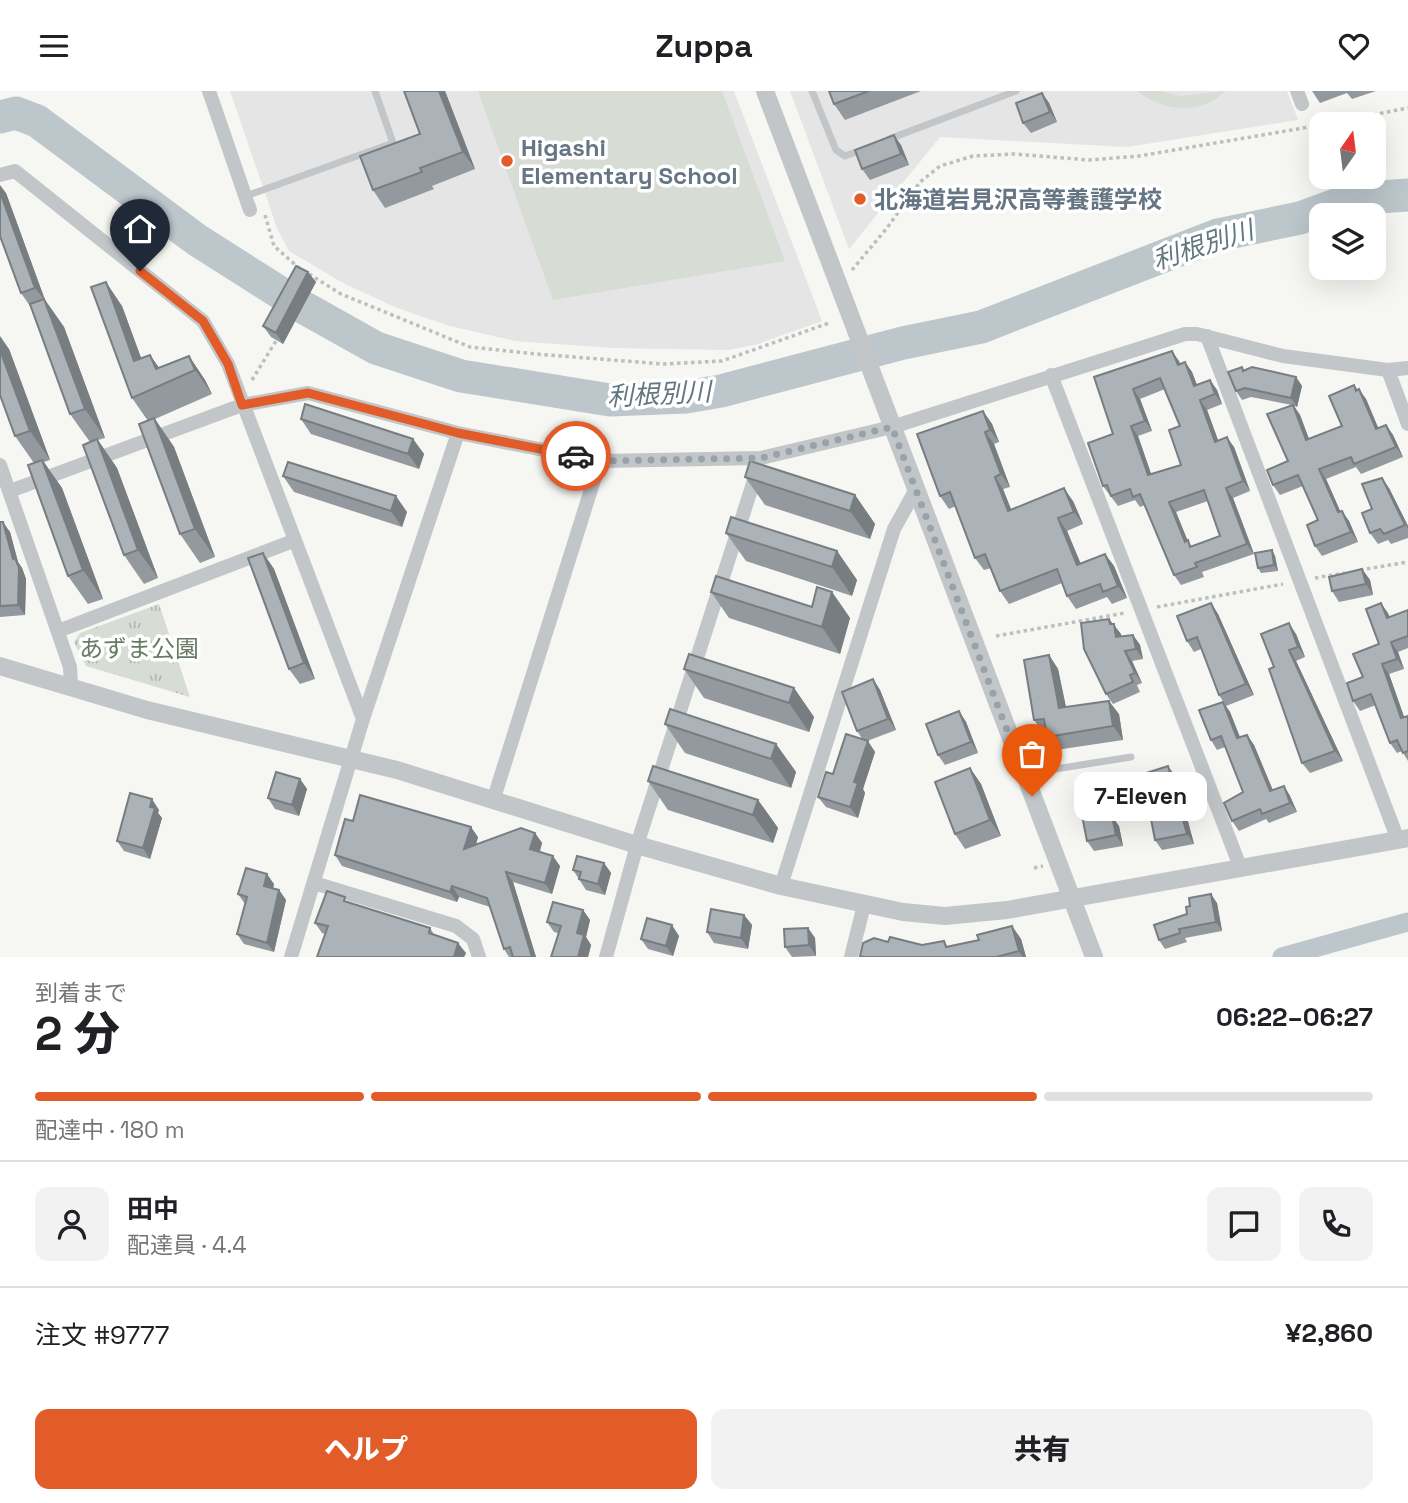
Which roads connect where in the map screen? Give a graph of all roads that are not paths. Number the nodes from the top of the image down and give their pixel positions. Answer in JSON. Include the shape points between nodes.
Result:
{"nodes":[{"id":1,"x":209,"y":91,"type":"edge"},
{"id":2,"x":374,"y":91,"type":"edge"},
{"id":3,"x":765,"y":91,"type":"edge"},
{"id":4,"x":812,"y":91,"type":"edge"},
{"id":5,"x":1016,"y":91,"type":"edge"},
{"id":6,"x":881,"y":142,"type":"edge"},
{"id":7,"x":869,"y":147,"type":"edge"},
{"id":8,"x":0,"y":175,"type":"edge"},
{"id":9,"x":253,"y":207,"type":"joint"},
{"id":10,"x":1207,"y":336,"type":"junction"},
{"id":11,"x":1408,"y":368,"type":"edge"},
{"id":12,"x":1388,"y":370,"type":"junction"},
{"id":13,"x":1051,"y":375,"type":"junction"},
{"id":14,"x":242,"y":405,"type":"junction"},
{"id":15,"x":1408,"y":424,"type":"edge"},
{"id":16,"x":892,"y":427,"type":"junction"},
{"id":17,"x":458,"y":433,"type":"junction"},
{"id":18,"x":761,"y":458,"type":"junction"},
{"id":19,"x":600,"y":461,"type":"junction"},
{"id":20,"x":0,"y":465,"type":"edge"},
{"id":21,"x":10,"y":491,"type":"junction"},
{"id":22,"x":915,"y":491,"type":"junction"},
{"id":23,"x":293,"y":541,"type":"junction"},
{"id":24,"x":58,"y":631,"type":"junction"},
{"id":25,"x":0,"y":666,"type":"edge"},
{"id":26,"x":71,"y":687,"type":"junction"},
{"id":27,"x":363,"y":719,"type":"junction"},
{"id":28,"x":1131,"y":757,"type":"dead end"},
{"id":29,"x":353,"y":759,"type":"junction"},
{"id":30,"x":1024,"y":774,"type":"junction"},
{"id":31,"x":493,"y":801,"type":"junction"},
{"id":32,"x":1403,"y":839,"type":"edge"},
{"id":33,"x":637,"y":845,"type":"junction"},
{"id":34,"x":1241,"y":869,"type":"junction"},
{"id":35,"x":314,"y":883,"type":"junction"},
{"id":36,"x":781,"y":886,"type":"junction"},
{"id":37,"x":1071,"y":898,"type":"junction"},
{"id":38,"x":864,"y":905,"type":"junction"},
{"id":39,"x":291,"y":957,"type":"edge"},
{"id":40,"x":479,"y":957,"type":"edge"},
{"id":41,"x":606,"y":957,"type":"edge"},
{"id":42,"x":851,"y":957,"type":"edge"},
{"id":43,"x":1094,"y":957,"type":"edge"}],
"edges":[{"from":1,"to":9,"type":"street"},
{"from":2,"to":9,"type":"lane","via":[[393,143]]},
{"from":3,"to":16,"type":"street"},
{"from":4,"to":7,"type":"lane","via":[[836,150],[845,156]]},
{"from":5,"to":6,"type":"lane"},
{"from":8,"to":14,"type":"street","via":[[15,171],[203,321],[228,364]]},
{"from":10,"to":12,"type":"street","via":[[1283,356]]},
{"from":10,"to":13,"type":"street","via":[[1185,334]]},
{"from":10,"to":32,"type":"street"},
{"from":11,"to":12,"type":"street"},
{"from":12,"to":15,"type":"street"},
{"from":13,"to":16,"type":"street"},
{"from":13,"to":34,"type":"street"},
{"from":14,"to":17,"type":"street","via":[[308,393]]},
{"from":14,"to":21,"type":"street"},
{"from":14,"to":23,"type":"street"},
{"from":16,"to":18,"type":"street"},
{"from":16,"to":22,"type":"street"},
{"from":17,"to":19,"type":"street"},
{"from":17,"to":27,"type":"street"},
{"from":18,"to":19,"type":"street"},
{"from":18,"to":33,"type":"street"},
{"from":19,"to":31,"type":"street"},
{"from":20,"to":21,"type":"street"},
{"from":21,"to":24,"type":"street"},
{"from":22,"to":30,"type":"street"},
{"from":22,"to":36,"type":"street","via":[[894,530]]},
{"from":23,"to":24,"type":"street"},
{"from":23,"to":27,"type":"street"},
{"from":24,"to":26,"type":"street","via":[[70,667]]},
{"from":25,"to":26,"type":"street"},
{"from":26,"to":29,"type":"street","via":[[200,724]]},
{"from":27,"to":29,"type":"street"},
{"from":28,"to":30,"type":"lane"},
{"from":29,"to":31,"type":"street"},
{"from":29,"to":35,"type":"street"},
{"from":30,"to":37,"type":"street"},
{"from":31,"to":33,"type":"street"},
{"from":32,"to":34,"type":"street"},
{"from":33,"to":36,"type":"street"},
{"from":33,"to":41,"type":"street"},
{"from":34,"to":37,"type":"street"},
{"from":35,"to":39,"type":"street"},
{"from":35,"to":40,"type":"street","via":[[456,926],[472,939]]},
{"from":36,"to":38,"type":"street"},
{"from":37,"to":38,"type":"street","via":[[1007,911],[945,916]]},
{"from":37,"to":43,"type":"street"},
{"from":38,"to":42,"type":"street"}]}
